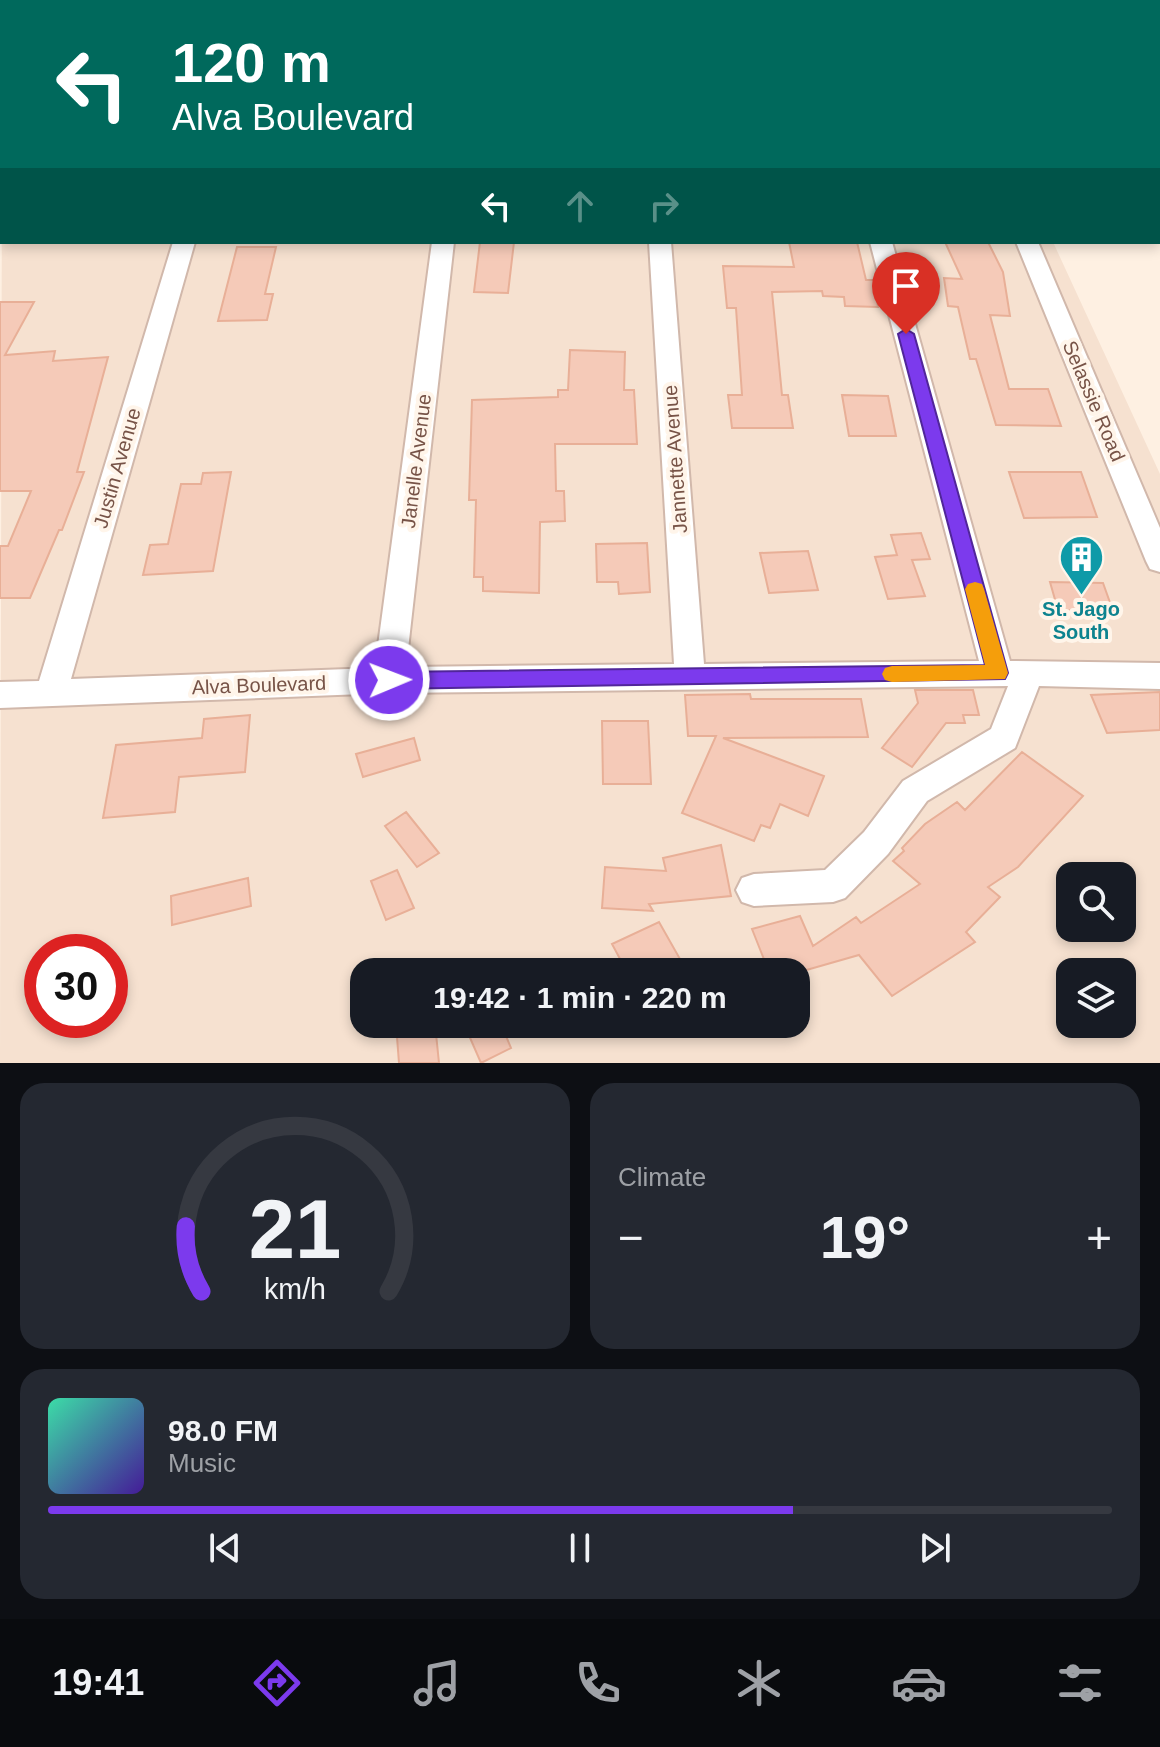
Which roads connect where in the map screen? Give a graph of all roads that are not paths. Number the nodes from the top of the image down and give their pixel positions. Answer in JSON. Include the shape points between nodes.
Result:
{"nodes":[{"id":1,"x":183,"y":244,"type":"edge"},
{"id":2,"x":443,"y":244,"type":"edge"},
{"id":3,"x":660,"y":244,"type":"edge"},
{"id":4,"x":882,"y":244,"type":"edge"},
{"id":5,"x":1028,"y":244,"type":"edge"},
{"id":6,"x":1160,"y":561,"type":"edge"},
{"id":7,"x":1013,"y":673,"type":"junction"},
{"id":8,"x":1160,"y":676,"type":"edge"},
{"id":9,"x":690,"y":677,"type":"junction"},
{"id":10,"x":389,"y":680,"type":"junction"},
{"id":11,"x":51,"y":694,"type":"junction"},
{"id":12,"x":0,"y":695,"type":"edge"},
{"id":13,"x":754,"y":890,"type":"dead end"}],
"edges":[{"from":1,"to":11,"type":"street","name":"Justin Avenue"},
{"from":2,"to":10,"type":"street","name":"Janelle Avenue"},
{"from":3,"to":9,"type":"street","name":"Jannette Avenue"},
{"from":4,"to":7,"type":"street"},
{"from":5,"to":6,"type":"street","name":"Selassie Road"},
{"from":7,"to":8,"type":"street","name":"Alva Boulevard"},
{"from":7,"to":9,"type":"street","name":"Alva Boulevard"},
{"from":7,"to":13,"type":"street","via":[[1004,738],[915,791],[876,843],[833,886]]},
{"from":9,"to":10,"type":"street","name":"Alva Boulevard"},
{"from":10,"to":11,"type":"street","name":"Alva Boulevard"},
{"from":11,"to":12,"type":"street","name":"Alva Boulevard"}]}
